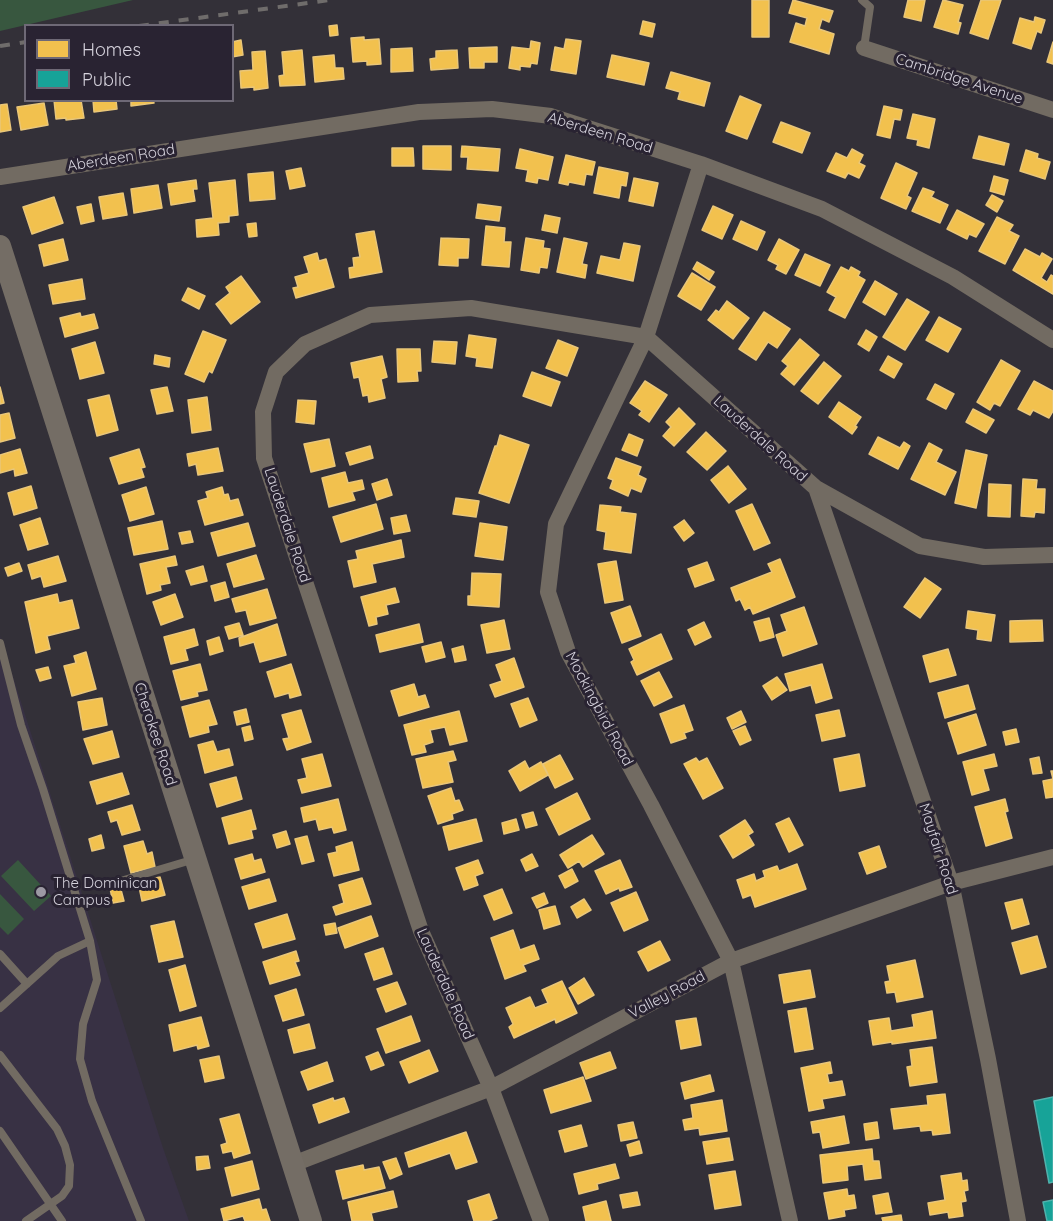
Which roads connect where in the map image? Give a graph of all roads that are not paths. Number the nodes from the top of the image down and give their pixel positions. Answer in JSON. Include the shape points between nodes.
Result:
{"nodes":[{"id":1,"x":862,"y":0,"type":"edge"},
{"id":2,"x":864,"y":48,"type":"joint"},
{"id":3,"x":1053,"y":110,"type":"edge"},
{"id":4,"x":701,"y":164,"type":"junction"},
{"id":5,"x":0,"y":177,"type":"edge"},
{"id":6,"x":0,"y":246,"type":"edge"},
{"id":7,"x":646,"y":337,"type":"junction"},
{"id":8,"x":1053,"y":340,"type":"edge"},
{"id":9,"x":816,"y":488,"type":"junction"},
{"id":10,"x":1053,"y":555,"type":"edge"},
{"id":11,"x":0,"y":643,"type":"edge"},
{"id":12,"x":1053,"y":857,"type":"edge"},
{"id":13,"x":195,"y":859,"type":"junction"},
{"id":14,"x":124,"y":880,"type":"dead end"},
{"id":15,"x":951,"y":883,"type":"junction"},
{"id":16,"x":90,"y":941,"type":"junction"},
{"id":17,"x":0,"y":954,"type":"edge"},
{"id":18,"x":731,"y":961,"type":"junction"},
{"id":19,"x":27,"y":984,"type":"junction"},
{"id":20,"x":0,"y":1008,"type":"edge"},
{"id":21,"x":0,"y":1055,"type":"edge"},
{"id":22,"x":491,"y":1088,"type":"junction"},
{"id":23,"x":0,"y":1131,"type":"edge"},
{"id":24,"x":293,"y":1164,"type":"junction"},
{"id":25,"x":50,"y":1205,"type":"junction"},
{"id":26,"x":26,"y":1221,"type":"edge"},
{"id":27,"x":62,"y":1221,"type":"edge"},
{"id":28,"x":141,"y":1221,"type":"edge"},
{"id":29,"x":311,"y":1221,"type":"edge"},
{"id":30,"x":541,"y":1221,"type":"edge"},
{"id":31,"x":790,"y":1221,"type":"edge"},
{"id":32,"x":1018,"y":1221,"type":"edge"}],
"edges":[{"from":1,"to":2,"type":"lane","via":[[870,7]]},
{"from":2,"to":3,"type":"street","name":"Cambridge Avenue"},
{"from":4,"to":5,"type":"street","name":"Aberdeen Road","via":[[551,116],[492,109],[419,112]]},
{"from":4,"to":7,"type":"street","name":"Mockingbird Road"},
{"from":4,"to":8,"type":"street","name":"Aberdeen Road","via":[[822,209],[953,277]]},
{"from":6,"to":13,"type":"street","name":"Cherokee Road"},
{"from":7,"to":9,"type":"street","name":"Lauderdale Road"},
{"from":7,"to":18,"type":"street","name":"Mockingbird Road","via":[[556,524],[548,592],[567,652]]},
{"from":7,"to":22,"type":"street","name":"Lauderdale Road","via":[[471,308],[370,315],[305,344],[276,372],[263,412],[264,458],[420,931]]},
{"from":9,"to":10,"type":"street","name":"Lauderdale Road","via":[[920,546],[984,557]]},
{"from":9,"to":15,"type":"street","name":"Mayfair Road"},
{"from":11,"to":16,"type":"lane","via":[[21,725]]},
{"from":12,"to":15,"type":"street","name":"Valley Road"},
{"from":13,"to":14,"type":"lane"},
{"from":13,"to":24,"type":"street","name":"Cherokee Road"},
{"from":15,"to":18,"type":"street","name":"Valley Road"},
{"from":15,"to":32,"type":"street","name":"Mayfair Road"},
{"from":16,"to":19,"type":"lane","via":[[58,956]]},
{"from":16,"to":28,"type":"lane","via":[[97,980],[83,1024],[80,1059],[92,1101]]},
{"from":17,"to":19,"type":"lane"},
{"from":18,"to":22,"type":"street","name":"Valley Road"},
{"from":18,"to":31,"type":"street","name":"Mockingbird Road"},
{"from":19,"to":20,"type":"lane"},
{"from":21,"to":25,"type":"lane","via":[[57,1129],[65,1146],[70,1164],[69,1186]]},
{"from":22,"to":24,"type":"street","name":"Valley Road"},
{"from":22,"to":30,"type":"street","name":"Lauderdale Road"},
{"from":23,"to":25,"type":"lane"},
{"from":24,"to":29,"type":"street","name":"Cherokee Road"},
{"from":25,"to":26,"type":"lane"},
{"from":25,"to":27,"type":"lane"}]}
